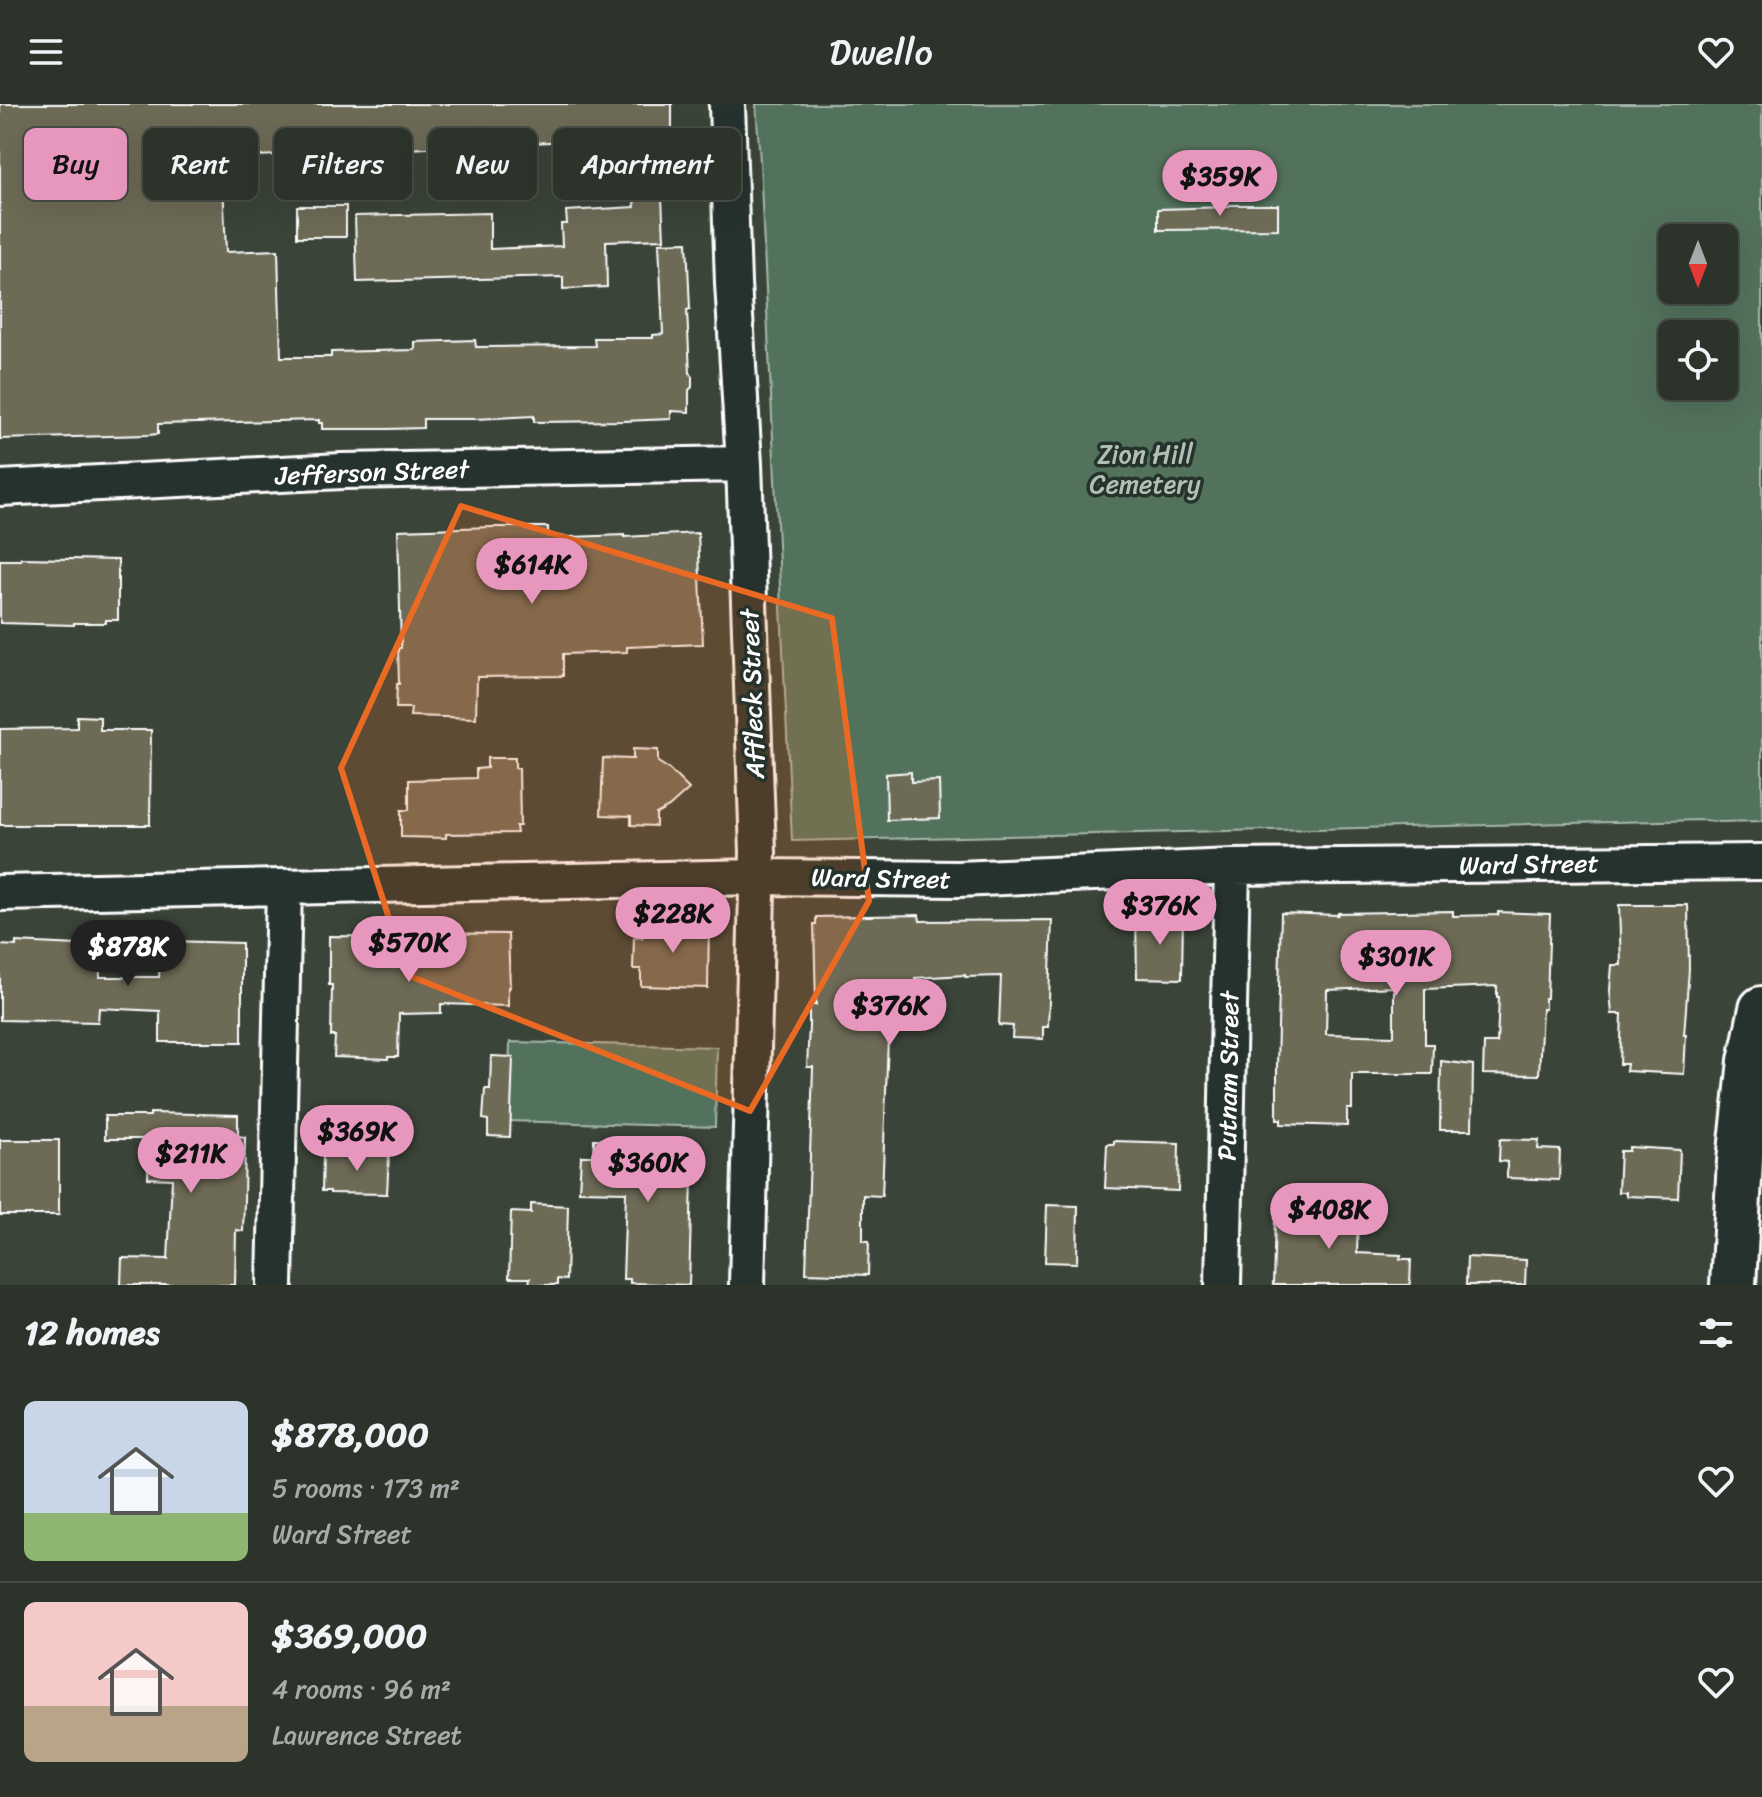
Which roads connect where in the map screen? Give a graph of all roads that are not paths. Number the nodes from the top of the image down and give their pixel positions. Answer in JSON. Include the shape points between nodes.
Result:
{"nodes":[{"id":1,"x":727,"y":104,"type":"edge"},
{"id":2,"x":744,"y":464,"type":"junction"},
{"id":3,"x":0,"y":488,"type":"edge"},
{"id":4,"x":1762,"y":862,"type":"edge"},
{"id":5,"x":1232,"y":867,"type":"junction"},
{"id":6,"x":758,"y":877,"type":"junction"},
{"id":7,"x":284,"y":887,"type":"junction"},
{"id":8,"x":0,"y":893,"type":"edge"},
{"id":9,"x":1762,"y":1009,"type":"edge"},
{"id":10,"x":275,"y":1285,"type":"edge"},
{"id":11,"x":747,"y":1285,"type":"edge"},
{"id":12,"x":1223,"y":1285,"type":"edge"},
{"id":13,"x":1733,"y":1285,"type":"edge"}],
"edges":[{"from":1,"to":2,"type":"street","name":"Affleck Street"},
{"from":2,"to":3,"type":"street","name":"Jefferson Street","via":[[342,471]]},
{"from":2,"to":6,"type":"street","name":"Affleck Street"},
{"from":4,"to":5,"type":"street","name":"Ward Street"},
{"from":5,"to":6,"type":"street","name":"Ward Street","via":[[958,879]]},
{"from":5,"to":12,"type":"street","name":"Putnam Street"},
{"from":6,"to":7,"type":"street","name":"Ward Street"},
{"from":6,"to":11,"type":"street","name":"Affleck Street"},
{"from":7,"to":8,"type":"street","name":"Ward Street"},
{"from":7,"to":10,"type":"street"},
{"from":9,"to":13,"type":"street","via":[[1740,1161]]}]}
